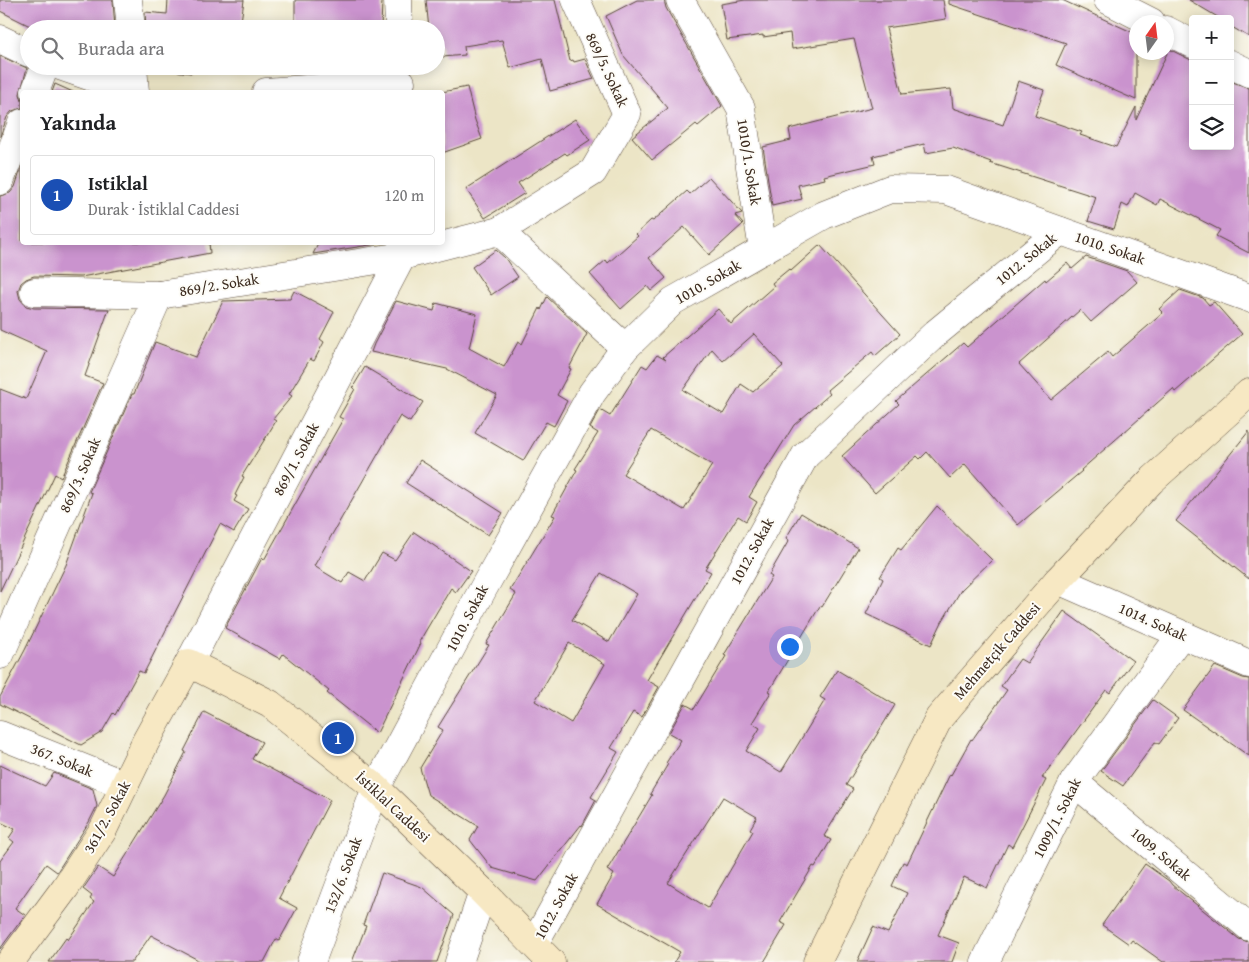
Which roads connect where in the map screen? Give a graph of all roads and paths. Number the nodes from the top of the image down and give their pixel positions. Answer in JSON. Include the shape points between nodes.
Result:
{"nodes":[{"id":1,"x":128,"y":0,"type":"edge"},
{"id":2,"x":398,"y":0,"type":"edge"},
{"id":3,"x":680,"y":0,"type":"edge"},
{"id":4,"x":1108,"y":0,"type":"edge"},
{"id":5,"x":582,"y":1,"type":"edge"},
{"id":6,"x":1137,"y":15,"type":"edge"},
{"id":7,"x":130,"y":20,"type":"edge"},
{"id":8,"x":399,"y":20,"type":"edge"},
{"id":9,"x":1174,"y":34,"type":"edge"},
{"id":10,"x":0,"y":39,"type":"edge"},
{"id":11,"x":1189,"y":42,"type":"edge"},
{"id":12,"x":20,"y":49,"type":"edge"},
{"id":13,"x":1234,"y":66,"type":"edge"},
{"id":14,"x":1249,"y":73,"type":"edge"},
{"id":15,"x":42,"y":75,"type":"edge"},
{"id":16,"x":86,"y":75,"type":"edge"},
{"id":17,"x":134,"y":75,"type":"edge"},
{"id":18,"x":401,"y":80,"type":"edge"},
{"id":19,"x":36,"y":90,"type":"edge"},
{"id":20,"x":129,"y":90,"type":"edge"},
{"id":21,"x":135,"y":90,"type":"edge"},
{"id":22,"x":288,"y":90,"type":"edge"},
{"id":23,"x":20,"y":129,"type":"edge"},
{"id":24,"x":0,"y":181,"type":"edge"},
{"id":25,"x":499,"y":231,"type":"junction"},
{"id":26,"x":1060,"y":231,"type":"junction"},
{"id":27,"x":445,"y":241,"type":"edge"},
{"id":28,"x":424,"y":245,"type":"edge"},
{"id":29,"x":402,"y":249,"type":"edge"},
{"id":30,"x":763,"y":250,"type":"junction"},
{"id":31,"x":1222,"y":288,"type":"junction"},
{"id":32,"x":34,"y":292,"type":"dead end"},
{"id":33,"x":159,"y":294,"type":"junction"},
{"id":34,"x":1249,"y":298,"type":"edge"},
{"id":35,"x":1249,"y":306,"type":"edge"},
{"id":36,"x":625,"y":348,"type":"junction"},
{"id":37,"x":1249,"y":393,"type":"edge"},
{"id":38,"x":1058,"y":580,"type":"junction"},
{"id":39,"x":1181,"y":635,"type":"junction"},
{"id":40,"x":0,"y":655,"type":"edge"},
{"id":41,"x":189,"y":663,"type":"junction"},
{"id":42,"x":1249,"y":664,"type":"edge"},
{"id":43,"x":0,"y":735,"type":"edge"},
{"id":44,"x":1074,"y":782,"type":"junction"},
{"id":45,"x":125,"y":785,"type":"junction"},
{"id":46,"x":376,"y":788,"type":"junction"},
{"id":47,"x":483,"y":892,"type":"junction"},
{"id":48,"x":1249,"y":927,"type":"edge"},
{"id":49,"x":542,"y":953,"type":"edge"},
{"id":50,"x":10,"y":962,"type":"edge"},
{"id":51,"x":310,"y":962,"type":"edge"},
{"id":52,"x":459,"y":962,"type":"edge"},
{"id":53,"x":817,"y":962,"type":"edge"},
{"id":54,"x":985,"y":962,"type":"edge"}],
"edges":[{"from":1,"to":7,"type":"street"},
{"from":2,"to":8,"type":"street"},
{"from":3,"to":30,"type":"street","name":"1010/1. Sokak","via":[[741,108]]},
{"from":4,"to":6,"type":"street"},
{"from":5,"to":25,"type":"street","name":"869/5. Sokak","via":[[627,114],[593,172]]},
{"from":9,"to":11,"type":"street"},
{"from":10,"to":12,"type":"street"},
{"from":13,"to":14,"type":"street"},
{"from":15,"to":19,"type":"street"},
{"from":16,"to":20,"type":"street"},
{"from":17,"to":21,"type":"street"},
{"from":18,"to":22,"type":"street"},
{"from":23,"to":24,"type":"street"},
{"from":25,"to":27,"type":"street","name":"869/5. Sokak"},
{"from":25,"to":36,"type":"street"},
{"from":26,"to":30,"type":"street","name":"1010. Sokak","via":[[946,190],[890,189],[824,215]]},
{"from":26,"to":31,"type":"street","name":"1010. Sokak"},
{"from":26,"to":49,"type":"street","name":"1012. Sokak","via":[[936,333],[805,456]]},
{"from":28,"to":29,"type":"street","name":"869/5. Sokak"},
{"from":29,"to":33,"type":"street","name":"869/2. Sokak"},
{"from":29,"to":41,"type":"street","name":"869/1. Sokak"},
{"from":30,"to":36,"type":"street","name":"1010. Sokak","via":[[673,301]]},
{"from":31,"to":34,"type":"street","name":"1010. Sokak"},
{"from":31,"to":35,"type":"street"},
{"from":32,"to":33,"type":"street","name":"869/2. Sokak"},
{"from":33,"to":40,"type":"street","name":"869/3. Sokak"},
{"from":36,"to":46,"type":"street","name":"1010. Sokak","via":[[588,402]]},
{"from":37,"to":38,"type":"street","name":"Mehmetçik Caddesi","via":[[1151,481]]},
{"from":38,"to":39,"type":"street","name":"1014. Sokak"},
{"from":38,"to":53,"type":"street","name":"Mehmetçik Caddesi","via":[[939,718]]},
{"from":39,"to":42,"type":"street","name":"1014. Sokak"},
{"from":39,"to":44,"type":"street","name":"1009/1. Sokak"},
{"from":41,"to":45,"type":"street","name":"361/2. Sokak"},
{"from":41,"to":46,"type":"street","name":"İstiklal Caddesi","via":[[270,704]]},
{"from":43,"to":45,"type":"street","name":"367. Sokak"},
{"from":44,"to":48,"type":"street","name":"1009. Sokak"},
{"from":44,"to":54,"type":"street","name":"1009/1. Sokak"},
{"from":45,"to":50,"type":"street","name":"361/2. Sokak","via":[[103,830]]},
{"from":46,"to":47,"type":"street","name":"İstiklal Caddesi"},
{"from":46,"to":51,"type":"street","name":"152/6. Sokak"},
{"from":47,"to":49,"type":"street","name":"İstiklal Caddesi"},
{"from":47,"to":52,"type":"street"}]}
